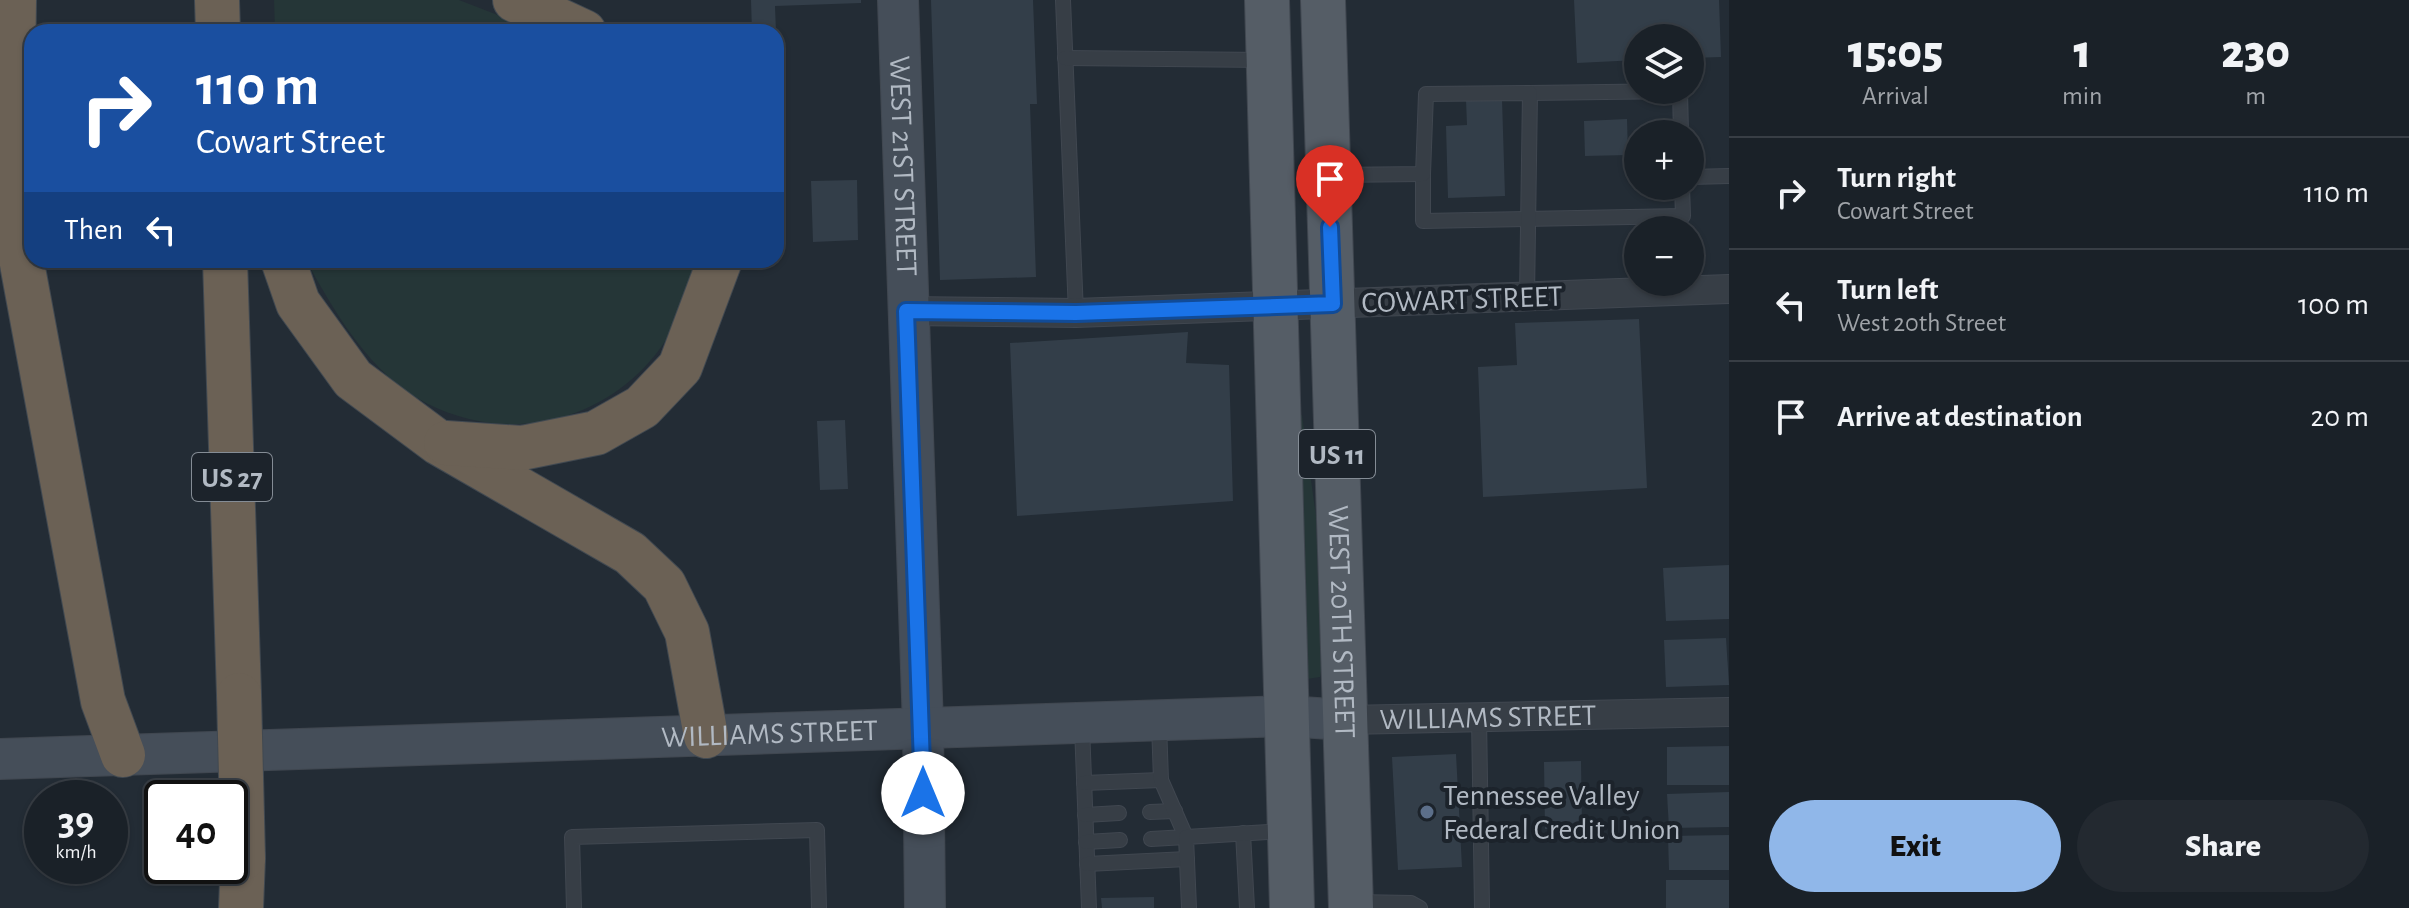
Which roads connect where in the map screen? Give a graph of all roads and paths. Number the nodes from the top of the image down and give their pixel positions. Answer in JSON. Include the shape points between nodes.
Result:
{"nodes":[{"id":1,"x":14,"y":0,"type":"edge"},
{"id":2,"x":217,"y":0,"type":"edge"},
{"id":3,"x":515,"y":0,"type":"edge"},
{"id":4,"x":898,"y":0,"type":"edge"},
{"id":5,"x":1063,"y":0,"type":"edge"},
{"id":6,"x":1267,"y":0,"type":"edge"},
{"id":7,"x":1323,"y":0,"type":"edge"},
{"id":8,"x":218,"y":24,"type":"edge"},
{"id":9,"x":567,"y":24,"type":"edge"},
{"id":10,"x":1065,"y":58,"type":"junction"},
{"id":11,"x":1269,"y":60,"type":"junction"},
{"id":12,"x":1530,"y":93,"type":"junction"},
{"id":13,"x":1681,"y":120,"type":"edge"},
{"id":14,"x":1423,"y":174,"type":"junction"},
{"id":15,"x":1329,"y":175,"type":"junction"},
{"id":16,"x":1729,"y":176,"type":"edge"},
{"id":17,"x":1704,"y":177,"type":"edge"},
{"id":18,"x":1682,"y":200,"type":"edge"},
{"id":19,"x":1529,"y":220,"type":"junction"},
{"id":20,"x":225,"y":268,"type":"edge"},
{"id":21,"x":286,"y":268,"type":"edge"},
{"id":22,"x":717,"y":268,"type":"edge"},
{"id":23,"x":1729,"y":289,"type":"edge"},
{"id":24,"x":1527,"y":296,"type":"junction"},
{"id":25,"x":1333,"y":304,"type":"junction"},
{"id":26,"x":1275,"y":306,"type":"junction"},
{"id":27,"x":906,"y":311,"type":"junction"},
{"id":28,"x":1076,"y":313,"type":"junction"},
{"id":29,"x":439,"y":443,"type":"junction"},
{"id":30,"x":1729,"y":712,"type":"edge"},
{"id":31,"x":1286,"y":716,"type":"junction"},
{"id":32,"x":1479,"y":717,"type":"junction"},
{"id":33,"x":1159,"y":720,"type":"junction"},
{"id":34,"x":1346,"y":720,"type":"junction"},
{"id":35,"x":1082,"y":723,"type":"junction"},
{"id":36,"x":923,"y":726,"type":"junction"},
{"id":37,"x":706,"y":736,"type":"junction"},
{"id":38,"x":123,"y":755,"type":"junction"},
{"id":39,"x":0,"y":759,"type":"edge"},
{"id":40,"x":1161,"y":780,"type":"junction"},
{"id":41,"x":1084,"y":783,"type":"junction"},
{"id":42,"x":1175,"y":811,"type":"junction"},
{"id":43,"x":1150,"y":812,"type":"dead end"},
{"id":44,"x":1119,"y":813,"type":"dead end"},
{"id":45,"x":1085,"y":815,"type":"junction"},
{"id":46,"x":1290,"y":831,"type":"junction"},
{"id":47,"x":1243,"y":833,"type":"junction"},
{"id":48,"x":1186,"y":837,"type":"junction"},
{"id":49,"x":1151,"y":839,"type":"dead end"},
{"id":50,"x":1120,"y":840,"type":"dead end"},
{"id":51,"x":1086,"y":842,"type":"junction"},
{"id":52,"x":1187,"y":859,"type":"junction"},
{"id":53,"x":1087,"y":864,"type":"junction"},
{"id":54,"x":1205,"y":904,"type":"dead end"},
{"id":55,"x":1242,"y":904,"type":"edge"},
{"id":56,"x":1351,"y":905,"type":"edge"},
{"id":57,"x":1189,"y":906,"type":"edge"},
{"id":58,"x":241,"y":908,"type":"edge"},
{"id":59,"x":574,"y":908,"type":"edge"},
{"id":60,"x":819,"y":908,"type":"edge"},
{"id":61,"x":925,"y":908,"type":"edge"},
{"id":62,"x":1089,"y":908,"type":"edge"},
{"id":63,"x":1292,"y":908,"type":"edge"},
{"id":64,"x":1420,"y":908,"type":"edge"},
{"id":65,"x":1482,"y":908,"type":"edge"}],
"edges":[{"from":1,"to":38,"type":"highway","via":[[11,204],[103,701]]},
{"from":2,"to":8,"type":"highway"},
{"from":3,"to":9,"type":"highway"},
{"from":4,"to":27,"type":"street","name":"WEST 21ST STREET"},
{"from":5,"to":10,"type":"lane"},
{"from":6,"to":11,"type":"main road","name":"WEST 20TH STREET","number":"US 11"},
{"from":7,"to":15,"type":"main road","name":"WEST 20TH STREET","number":"US 11"},
{"from":10,"to":11,"type":"lane"},
{"from":10,"to":28,"type":"lane"},
{"from":11,"to":26,"type":"main road","name":"WEST 20TH STREET","number":"US 11"},
{"from":12,"to":13,"type":"lane","via":[[1680,91]]},
{"from":12,"to":14,"type":"lane","via":[[1426,94]]},
{"from":12,"to":19,"type":"lane"},
{"from":14,"to":15,"type":"lane"},
{"from":14,"to":19,"type":"lane","via":[[1423,221]]},
{"from":15,"to":25,"type":"main road","name":"WEST 20TH STREET","number":"US 11"},
{"from":16,"to":17,"type":"lane"},
{"from":18,"to":19,"type":"lane","via":[[1683,216]]},
{"from":19,"to":24,"type":"lane"},
{"from":20,"to":58,"type":"highway","number":"US 27","bridge":true},
{"from":21,"to":29,"type":"highway","via":[[298,303],[353,379]]},
{"from":22,"to":29,"type":"highway","via":[[680,367],[642,407],[596,433],[522,448]]},
{"from":23,"to":24,"type":"street","name":"COWART STREET"},
{"from":24,"to":25,"type":"street","name":"COWART STREET"},
{"from":25,"to":26,"type":"street","name":"COWART STREET"},
{"from":25,"to":34,"type":"main road","name":"WEST 20TH STREET","number":"US 11"},
{"from":26,"to":28,"type":"street","name":"COWART STREET"},
{"from":26,"to":31,"type":"main road","name":"WEST 20TH STREET","number":"US 11"},
{"from":27,"to":28,"type":"street","name":"COWART STREET"},
{"from":27,"to":36,"type":"street","name":"WEST 21ST STREET"},
{"from":29,"to":37,"type":"highway","via":[[630,553],[664,585],[687,632]]},
{"from":30,"to":32,"type":"street","name":"WILLIAMS STREET"},
{"from":31,"to":33,"type":"street","name":"WILLIAMS STREET"},
{"from":31,"to":34,"type":"street","name":"WILLIAMS STREET"},
{"from":31,"to":46,"type":"main road","name":"WEST 20TH STREET","number":"US 11"},
{"from":32,"to":34,"type":"street","name":"WILLIAMS STREET"},
{"from":32,"to":65,"type":"lane"},
{"from":33,"to":35,"type":"street","name":"WILLIAMS STREET"},
{"from":33,"to":40,"type":"lane"},
{"from":34,"to":56,"type":"main road","name":"WEST 20TH STREET","number":"US 11"},
{"from":35,"to":36,"type":"street","name":"WILLIAMS STREET"},
{"from":35,"to":41,"type":"lane"},
{"from":36,"to":37,"type":"street","name":"WILLIAMS STREET"},
{"from":36,"to":61,"type":"street","name":"WEST 21ST STREET"},
{"from":37,"to":38,"type":"street","name":"WILLIAMS STREET"},
{"from":38,"to":39,"type":"street","name":"WILLIAMS STREET"},
{"from":40,"to":41,"type":"lane"},
{"from":40,"to":42,"type":"lane"},
{"from":41,"to":45,"type":"lane"},
{"from":42,"to":43,"type":"lane"},
{"from":42,"to":48,"type":"lane"},
{"from":44,"to":45,"type":"lane"},
{"from":45,"to":51,"type":"lane"},
{"from":46,"to":47,"type":"lane"},
{"from":46,"to":63,"type":"main road","name":"WEST 20TH STREET","number":"US 11"},
{"from":47,"to":48,"type":"lane"},
{"from":47,"to":55,"type":"lane"},
{"from":48,"to":49,"type":"lane"},
{"from":48,"to":52,"type":"lane"},
{"from":50,"to":51,"type":"lane"},
{"from":51,"to":53,"type":"lane"},
{"from":52,"to":53,"type":"lane"},
{"from":52,"to":57,"type":"lane"},
{"from":53,"to":62,"type":"lane"},
{"from":54,"to":57,"type":"lane"},
{"from":56,"to":64,"type":"lane","via":[[1411,903]]},
{"from":59,"to":60,"type":"lane","via":[[572,837],[817,830]]}]}
